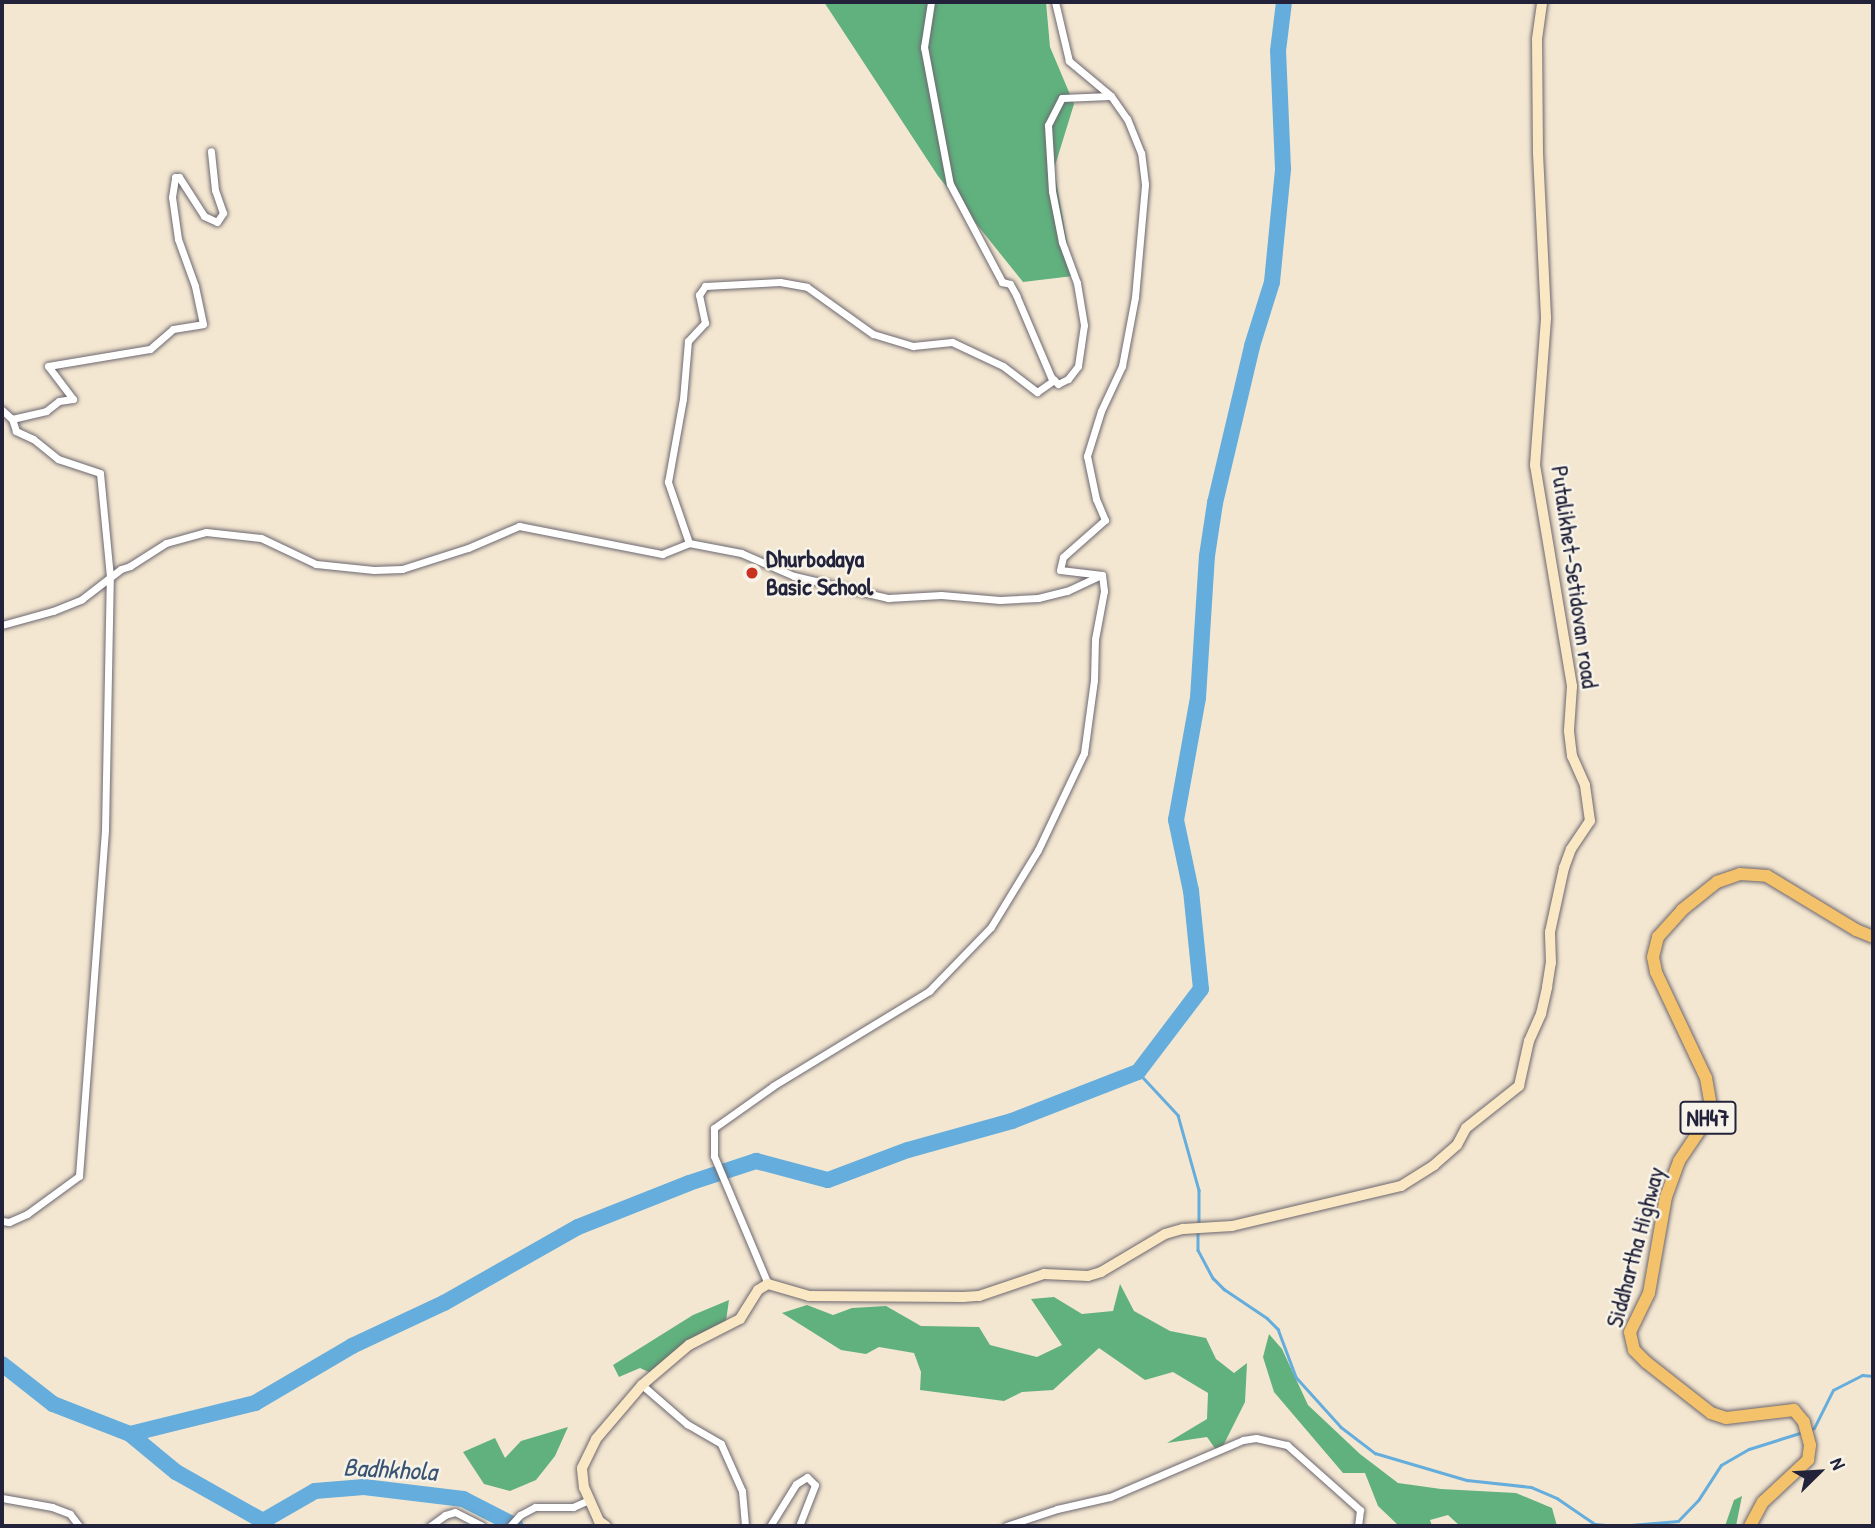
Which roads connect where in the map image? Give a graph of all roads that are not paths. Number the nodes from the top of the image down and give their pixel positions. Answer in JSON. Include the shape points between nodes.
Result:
{"nodes":[{"id":1,"x":932,"y":2,"type":"edge"},
{"id":2,"x":1055,"y":2,"type":"edge"},
{"id":3,"x":1542,"y":2,"type":"edge"},
{"id":4,"x":1111,"y":96,"type":"junction"},
{"id":5,"x":211,"y":151,"type":"dead end"},
{"id":6,"x":1054,"y":380,"type":"junction"},
{"id":7,"x":2,"y":410,"type":"edge"},
{"id":8,"x":12,"y":419,"type":"junction"},
{"id":9,"x":689,"y":543,"type":"junction"},
{"id":10,"x":1102,"y":575,"type":"junction"},
{"id":11,"x":110,"y":577,"type":"junction"},
{"id":12,"x":2,"y":625,"type":"edge"},
{"id":13,"x":1873,"y":937,"type":"edge"},
{"id":14,"x":2,"y":1221,"type":"edge"},
{"id":15,"x":766,"y":1281,"type":"junction"},
{"id":16,"x":642,"y":1385,"type":"junction"},
{"id":17,"x":2,"y":1498,"type":"edge"},
{"id":18,"x":589,"y":1500,"type":"junction"},
{"id":19,"x":79,"y":1526,"type":"edge"},
{"id":20,"x":430,"y":1526,"type":"edge"},
{"id":21,"x":482,"y":1526,"type":"edge"},
{"id":22,"x":510,"y":1526,"type":"edge"},
{"id":23,"x":606,"y":1526,"type":"edge"},
{"id":24,"x":745,"y":1526,"type":"edge"},
{"id":25,"x":770,"y":1526,"type":"edge"},
{"id":26,"x":799,"y":1526,"type":"edge"},
{"id":27,"x":1006,"y":1526,"type":"edge"},
{"id":28,"x":1358,"y":1526,"type":"edge"},
{"id":29,"x":1750,"y":1526,"type":"edge"}],
"edges":[{"from":1,"to":6,"type":"street","via":[[924,47],[950,184],[1002,282],[1010,284],[1016,295]]},
{"from":2,"to":4,"type":"street","via":[[1069,61]]},
{"from":3,"to":15,"type":"main road","name":"Putalikhet-Setidovan road","via":[[1537,39],[1538,153],[1546,331],[1535,465],[1572,686],[1572,756],[1584,785],[1590,821],[1564,868],[1550,932],[1551,963],[1541,1014],[1529,1041],[1519,1086],[1466,1128],[1457,1145],[1401,1186],[1232,1226],[1165,1234],[1094,1274],[1044,1274],[979,1296],[809,1296]]},
{"from":4,"to":6,"type":"street","via":[[1062,99],[1048,125],[1052,191],[1084,324],[1078,366],[1068,379],[1058,384]]},
{"from":4,"to":10,"type":"street","via":[[1141,153],[1145,184],[1135,297],[1122,366],[1087,456],[1105,520],[1063,557],[1060,570]]},
{"from":5,"to":8,"type":"street","via":[[223,213],[217,222],[204,216],[179,177],[174,177],[172,197],[178,239],[203,324],[173,329],[150,349],[48,366],[73,399]]},
{"from":6,"to":9,"type":"street","via":[[1037,392],[1003,366],[952,342],[913,346],[873,334],[807,287],[780,282],[705,286],[699,295],[705,323],[688,341],[668,482]]},
{"from":7,"to":8,"type":"street"},
{"from":8,"to":11,"type":"street","via":[[16,431],[58,459],[100,473]]},
{"from":9,"to":10,"type":"street","via":[[741,553],[794,576],[888,598],[1038,598]]},
{"from":9,"to":11,"type":"street","via":[[662,554],[519,526],[402,569],[373,570],[316,564],[261,538],[206,533],[166,542]]},
{"from":10,"to":15,"type":"street","via":[[1104,592],[1084,753],[1038,850],[991,926],[929,991],[773,1086],[715,1128],[713,1156]]},
{"from":11,"to":12,"type":"street","via":[[82,599]]},
{"from":11,"to":14,"type":"street","via":[[105,830],[79,1176],[27,1214]]},
{"from":13,"to":29,"type":"highway","name":"Siddhartha Highway","number":"NH47","via":[[1767,876],[1740,874],[1717,882],[1682,910],[1658,937],[1653,957],[1706,1078],[1712,1112],[1679,1161],[1666,1197],[1648,1293],[1630,1332],[1634,1350],[1711,1413],[1726,1418],[1794,1410],[1804,1422],[1811,1445],[1808,1460],[1763,1502]]},
{"from":15,"to":16,"type":"main road","via":[[740,1319],[689,1345]]},
{"from":16,"to":18,"type":"main road","via":[[596,1438],[582,1468]]},
{"from":16,"to":24,"type":"street","via":[[687,1424],[721,1444],[742,1491]]},
{"from":17,"to":19,"type":"street","via":[[52,1507],[70,1514]]},
{"from":18,"to":22,"type":"street","via":[[573,1507],[535,1507]]},
{"from":18,"to":23,"type":"main road"},
{"from":20,"to":21,"type":"street","via":[[455,1512]]},
{"from":25,"to":26,"type":"street","via":[[796,1484],[807,1477],[815,1485]]},
{"from":27,"to":28,"type":"street","via":[[1110,1497],[1256,1438],[1287,1445],[1360,1510]]}]}
